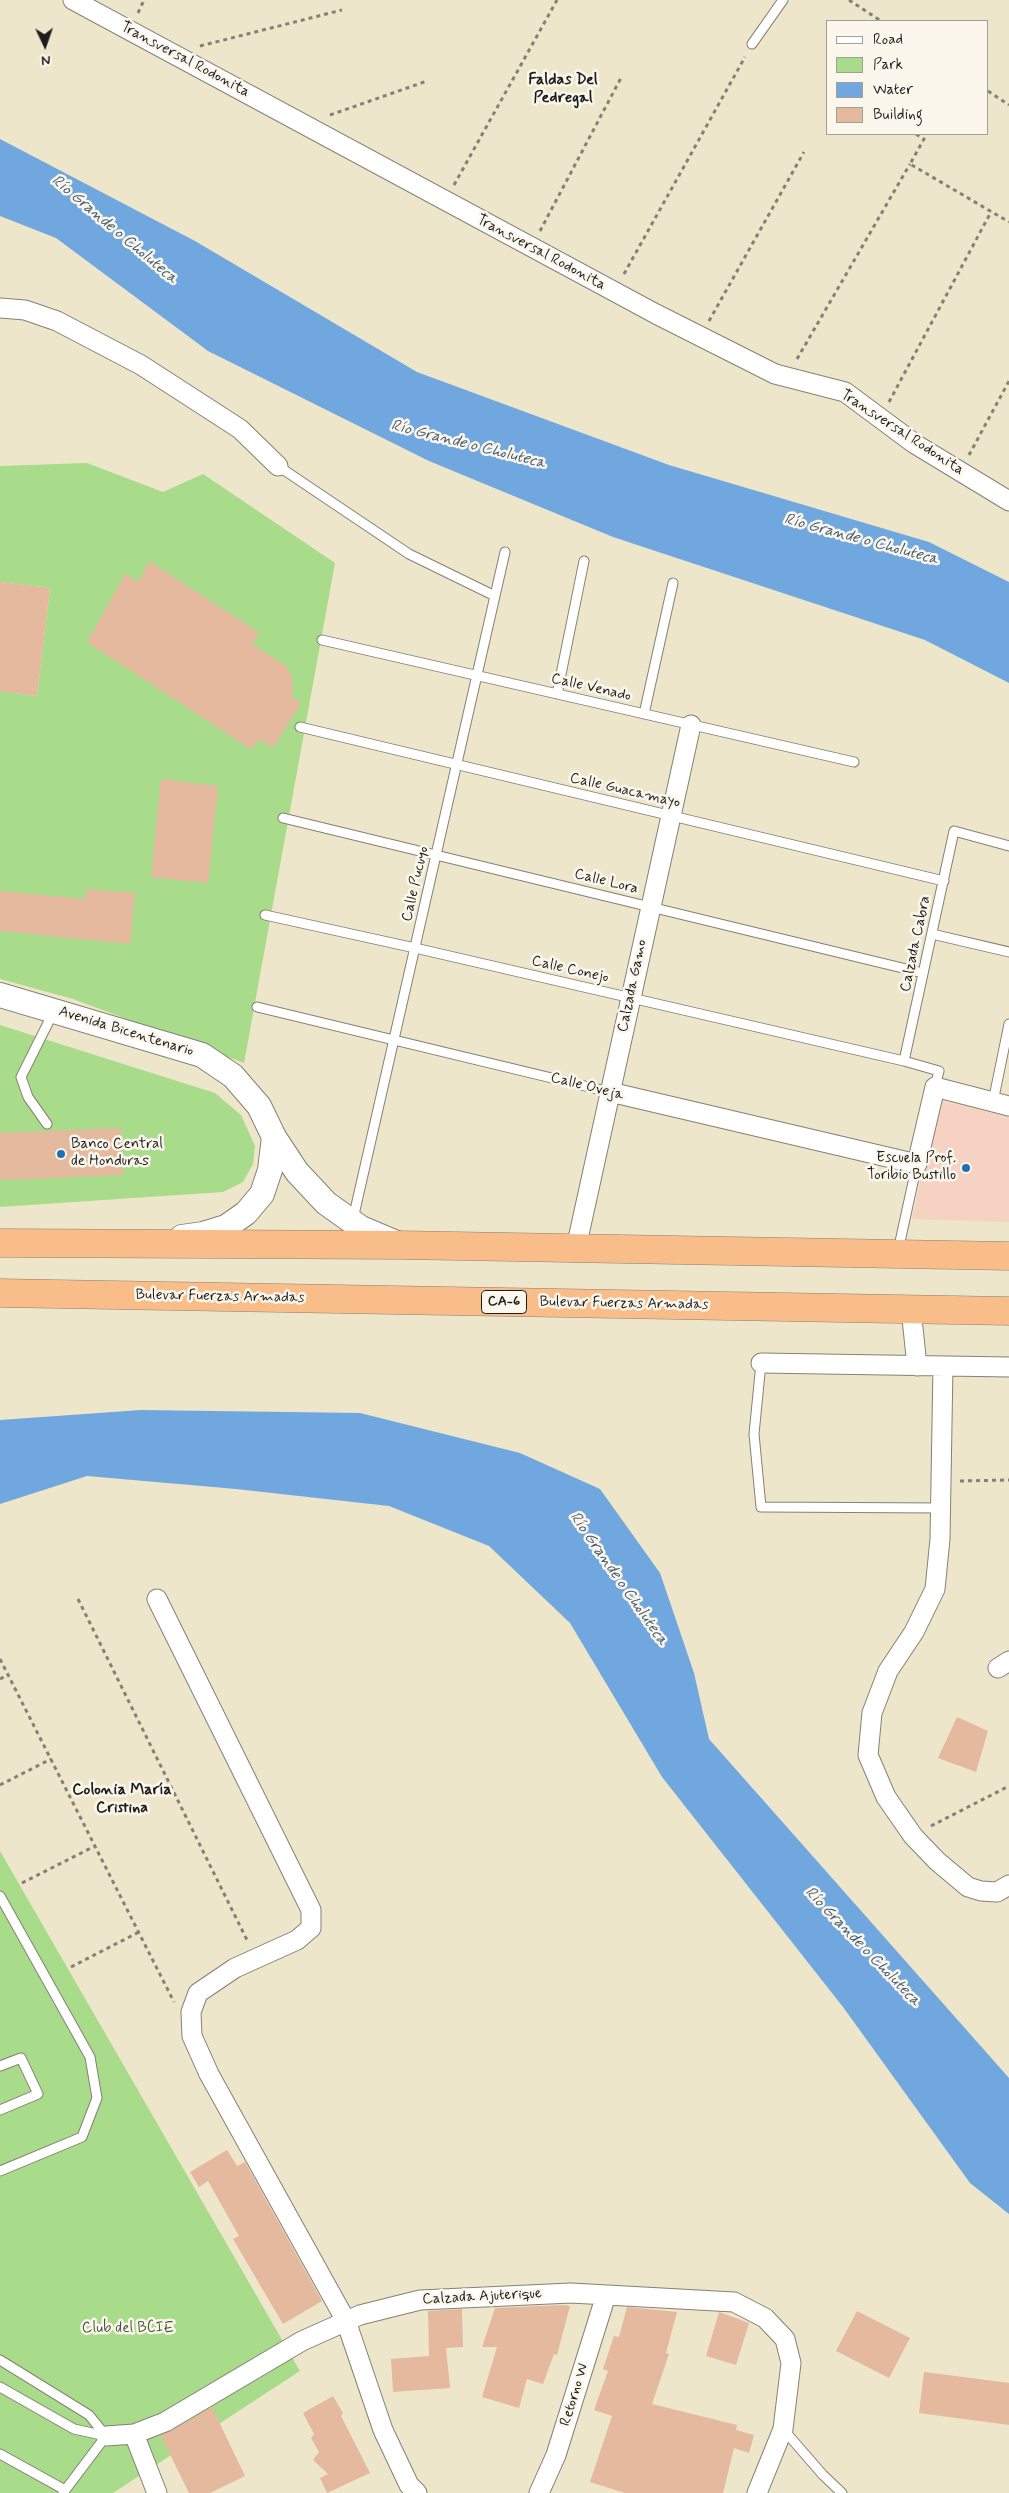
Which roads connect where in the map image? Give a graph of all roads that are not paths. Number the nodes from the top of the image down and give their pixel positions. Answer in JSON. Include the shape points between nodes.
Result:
{"nodes":[{"id":1,"x":73,"y":0,"type":"edge"},
{"id":2,"x":783,"y":0,"type":"edge"},
{"id":3,"x":752,"y":44,"type":"road end"},
{"id":4,"x":0,"y":308,"type":"edge"},
{"id":5,"x":278,"y":466,"type":"joint"},
{"id":6,"x":1009,"y":501,"type":"edge"},
{"id":7,"x":505,"y":552,"type":"dead end"},
{"id":8,"x":584,"y":561,"type":"dead end"},
{"id":9,"x":673,"y":583,"type":"dead end"},
{"id":10,"x":496,"y":596,"type":"junction"},
{"id":11,"x":322,"y":640,"type":"dead end"},
{"id":12,"x":477,"y":676,"type":"junction"},
{"id":13,"x":557,"y":694,"type":"junction"},
{"id":14,"x":644,"y":714,"type":"junction"},
{"id":15,"x":691,"y":724,"type":"junction"},
{"id":16,"x":300,"y":727,"type":"dead end"},
{"id":17,"x":854,"y":762,"type":"dead end"},
{"id":18,"x":457,"y":765,"type":"junction"},
{"id":19,"x":670,"y":816,"type":"junction"},
{"id":20,"x":283,"y":818,"type":"dead end"},
{"id":21,"x":1009,"y":846,"type":"edge"},
{"id":22,"x":436,"y":856,"type":"junction"},
{"id":23,"x":944,"y":881,"type":"junction"},
{"id":24,"x":650,"y":907,"type":"junction"},
{"id":25,"x":265,"y":915,"type":"dead end"},
{"id":26,"x":932,"y":934,"type":"junction"},
{"id":27,"x":415,"y":948,"type":"junction"},
{"id":28,"x":1009,"y":952,"type":"edge"},
{"id":29,"x":923,"y":973,"type":"junction"},
{"id":30,"x":0,"y":995,"type":"edge"},
{"id":31,"x":630,"y":998,"type":"junction"},
{"id":32,"x":257,"y":1007,"type":"dead end"},
{"id":33,"x":54,"y":1010,"type":"junction"},
{"id":34,"x":1009,"y":1024,"type":"edge"},
{"id":35,"x":394,"y":1040,"type":"junction"},
{"id":36,"x":904,"y":1062,"type":"junction"},
{"id":37,"x":935,"y":1087,"type":"junction"},
{"id":38,"x":610,"y":1092,"type":"junction"},
{"id":39,"x":1001,"y":1104,"type":"edge"},
{"id":40,"x":47,"y":1124,"type":"dead end"},
{"id":41,"x":274,"y":1136,"type":"junction"},
{"id":42,"x":917,"y":1164,"type":"junction"},
{"id":43,"x":352,"y":1222,"type":"junction"},
{"id":44,"x":148,"y":1242,"type":"junction"},
{"id":45,"x":0,"y":1243,"type":"edge"},
{"id":46,"x":400,"y":1245,"type":"junction"},
{"id":47,"x":576,"y":1248,"type":"junction"},
{"id":48,"x":898,"y":1254,"type":"junction"},
{"id":49,"x":1009,"y":1256,"type":"edge"},
{"id":50,"x":0,"y":1294,"type":"edge"},
{"id":51,"x":910,"y":1309,"type":"junction"},
{"id":52,"x":1009,"y":1311,"type":"edge"},
{"id":53,"x":761,"y":1363,"type":"joint"},
{"id":54,"x":917,"y":1366,"type":"junction"},
{"id":55,"x":943,"y":1366,"type":"junction"},
{"id":56,"x":1009,"y":1367,"type":"edge"},
{"id":57,"x":940,"y":1508,"type":"junction"},
{"id":58,"x":157,"y":1600,"type":"dead end"},
{"id":59,"x":1009,"y":1885,"type":"edge"},
{"id":60,"x":0,"y":1896,"type":"edge"},
{"id":61,"x":0,"y":2066,"type":"edge"},
{"id":62,"x":0,"y":2110,"type":"edge"},
{"id":63,"x":0,"y":2171,"type":"edge"},
{"id":64,"x":606,"y":2295,"type":"junction"},
{"id":65,"x":346,"y":2321,"type":"junction"},
{"id":66,"x":0,"y":2360,"type":"edge"},
{"id":67,"x":0,"y":2386,"type":"edge"},
{"id":68,"x":783,"y":2429,"type":"junction"},
{"id":69,"x":134,"y":2434,"type":"junction"},
{"id":70,"x":106,"y":2436,"type":"junction"},
{"id":71,"x":0,"y":2454,"type":"edge"},
{"id":72,"x":64,"y":2492,"type":"edge"},
{"id":73,"x":157,"y":2493,"type":"edge"},
{"id":74,"x":417,"y":2493,"type":"edge"},
{"id":75,"x":539,"y":2493,"type":"edge"},
{"id":76,"x":757,"y":2493,"type":"edge"},
{"id":77,"x":842,"y":2493,"type":"edge"}],
"edges":[{"from":1,"to":6,"type":"street","name":"Transversal Rodonita","via":[[700,336],[775,374],[844,392],[916,444]]},
{"from":2,"to":3,"type":"lane"},
{"from":4,"to":5,"type":"street","via":[[24,310],[57,321],[142,365],[240,429]]},
{"from":5,"to":10,"type":"lane","via":[[409,554]]},
{"from":7,"to":10,"type":"lane","name":"Calle Pucuyo"},
{"from":8,"to":13,"type":"lane"},
{"from":9,"to":14,"type":"lane"},
{"from":10,"to":12,"type":"lane","name":"Calle Pucuyo"},
{"from":11,"to":12,"type":"lane","name":"Calle Venado"},
{"from":12,"to":13,"type":"lane","name":"Calle Venado"},
{"from":12,"to":18,"type":"lane","name":"Calle Pucuyo"},
{"from":13,"to":14,"type":"lane","name":"Calle Venado"},
{"from":14,"to":15,"type":"lane","name":"Calle Venado"},
{"from":15,"to":17,"type":"lane","name":"Calle Venado"},
{"from":15,"to":19,"type":"street","name":"Calzada Gamo"},
{"from":16,"to":18,"type":"lane","name":"Calle Guacamayo"},
{"from":18,"to":19,"type":"lane","name":"Calle Guacamayo"},
{"from":18,"to":22,"type":"lane","name":"Calle Pucuyo"},
{"from":19,"to":23,"type":"lane","name":"Calle Guacamayo"},
{"from":19,"to":24,"type":"street","name":"Calzada Gamo"},
{"from":20,"to":22,"type":"lane","name":"Calle Lora"},
{"from":21,"to":23,"type":"lane","name":"Calzada Cabra","via":[[954,832]]},
{"from":22,"to":24,"type":"lane","name":"Calle Lora"},
{"from":22,"to":27,"type":"lane","name":"Calle Pucuyo"},
{"from":23,"to":26,"type":"lane","name":"Calzada Cabra"},
{"from":24,"to":29,"type":"lane","name":"Calle Lora"},
{"from":24,"to":31,"type":"street","name":"Calzada Gamo"},
{"from":25,"to":27,"type":"lane","name":"Calle Conejo"},
{"from":26,"to":28,"type":"lane"},
{"from":26,"to":29,"type":"lane","name":"Calzada Cabra"},
{"from":27,"to":31,"type":"lane","name":"Calle Conejo"},
{"from":27,"to":35,"type":"lane","name":"Calle Pucuyo"},
{"from":29,"to":36,"type":"lane","name":"Calzada Cabra"},
{"from":30,"to":33,"type":"street","name":"Avenida Bicentenario"},
{"from":31,"to":36,"type":"lane","name":"Calle Conejo"},
{"from":31,"to":38,"type":"street","name":"Calzada Gamo"},
{"from":32,"to":35,"type":"lane","name":"Calle Oveja"},
{"from":33,"to":40,"type":"lane","via":[[21,1077],[28,1098]]},
{"from":33,"to":41,"type":"street","name":"Avenida Bicentenario","via":[[202,1055],[233,1076],[259,1106]]},
{"from":34,"to":39,"type":"lane"},
{"from":35,"to":38,"type":"lane","name":"Calle Oveja"},
{"from":35,"to":43,"type":"lane","name":"Calle Pucuyo"},
{"from":36,"to":37,"type":"lane","name":"Calle Conejo","via":[[939,1071]]},
{"from":37,"to":39,"type":"street"},
{"from":37,"to":42,"type":"street"},
{"from":38,"to":42,"type":"street","name":"Calle Oveja"},
{"from":38,"to":47,"type":"street","name":"Calzada Gamo"},
{"from":41,"to":43,"type":"street","name":"Avenida Bicentenario","via":[[297,1172],[326,1203]]},
{"from":41,"to":44,"type":"street","via":[[270,1170],[262,1194],[246,1213],[226,1227],[203,1234]]},
{"from":42,"to":48,"type":"lane"},
{"from":43,"to":46,"type":"street","name":"Avenida Bicentenario"},
{"from":44,"to":45,"type":"highway"},
{"from":44,"to":46,"type":"highway"},
{"from":46,"to":47,"type":"highway"},
{"from":47,"to":48,"type":"highway"},
{"from":48,"to":49,"type":"highway"},
{"from":50,"to":51,"type":"highway","name":"Bulevar Fuerzas Armadas","number":"CA-6"},
{"from":51,"to":52,"type":"highway","name":"Bulevar Fuerzas Armadas","number":"CA-6"},
{"from":51,"to":54,"type":"street"},
{"from":53,"to":54,"type":"street"},
{"from":53,"to":57,"type":"lane","via":[[754,1434],[761,1507]]},
{"from":54,"to":55,"type":"street"},
{"from":55,"to":56,"type":"street"},
{"from":55,"to":57,"type":"street"},
{"from":57,"to":59,"type":"street","via":[[935,1589],[914,1632],[888,1671],[872,1713],[868,1755],[886,1797],[913,1836],[937,1862],[968,1887],[997,1892]]},
{"from":58,"to":65,"type":"street","via":[[311,1910],[311,1928],[297,1940],[235,1968],[198,1993],[191,2012],[192,2036],[209,2074]]},
{"from":60,"to":63,"type":"lane","via":[[90,2057],[96,2098],[82,2137]]},
{"from":61,"to":62,"type":"lane","via":[[21,2058],[38,2094]]},
{"from":64,"to":65,"type":"street","name":"Calzada Ajuterique","via":[[571,2293],[420,2300]]},
{"from":64,"to":68,"type":"street","name":"Calzada Ajuterique","via":[[734,2302],[765,2318],[785,2339],[791,2363]]},
{"from":64,"to":75,"type":"street","name":"Retorno W","via":[[556,2455]]},
{"from":65,"to":69,"type":"street","name":"Calzada Ajuterique","via":[[302,2341],[164,2422]]},
{"from":65,"to":74,"type":"street","via":[[383,2430],[409,2485]]},
{"from":66,"to":70,"type":"lane","via":[[89,2415]]},
{"from":67,"to":70,"type":"lane","via":[[74,2429]]},
{"from":68,"to":76,"type":"street","name":"Calzada Ajuterique"},
{"from":68,"to":77,"type":"lane"},
{"from":69,"to":70,"type":"street","name":"Calzada Ajuterique"},
{"from":69,"to":73,"type":"street"},
{"from":70,"to":72,"type":"lane"},
{"from":71,"to":72,"type":"lane"}]}
